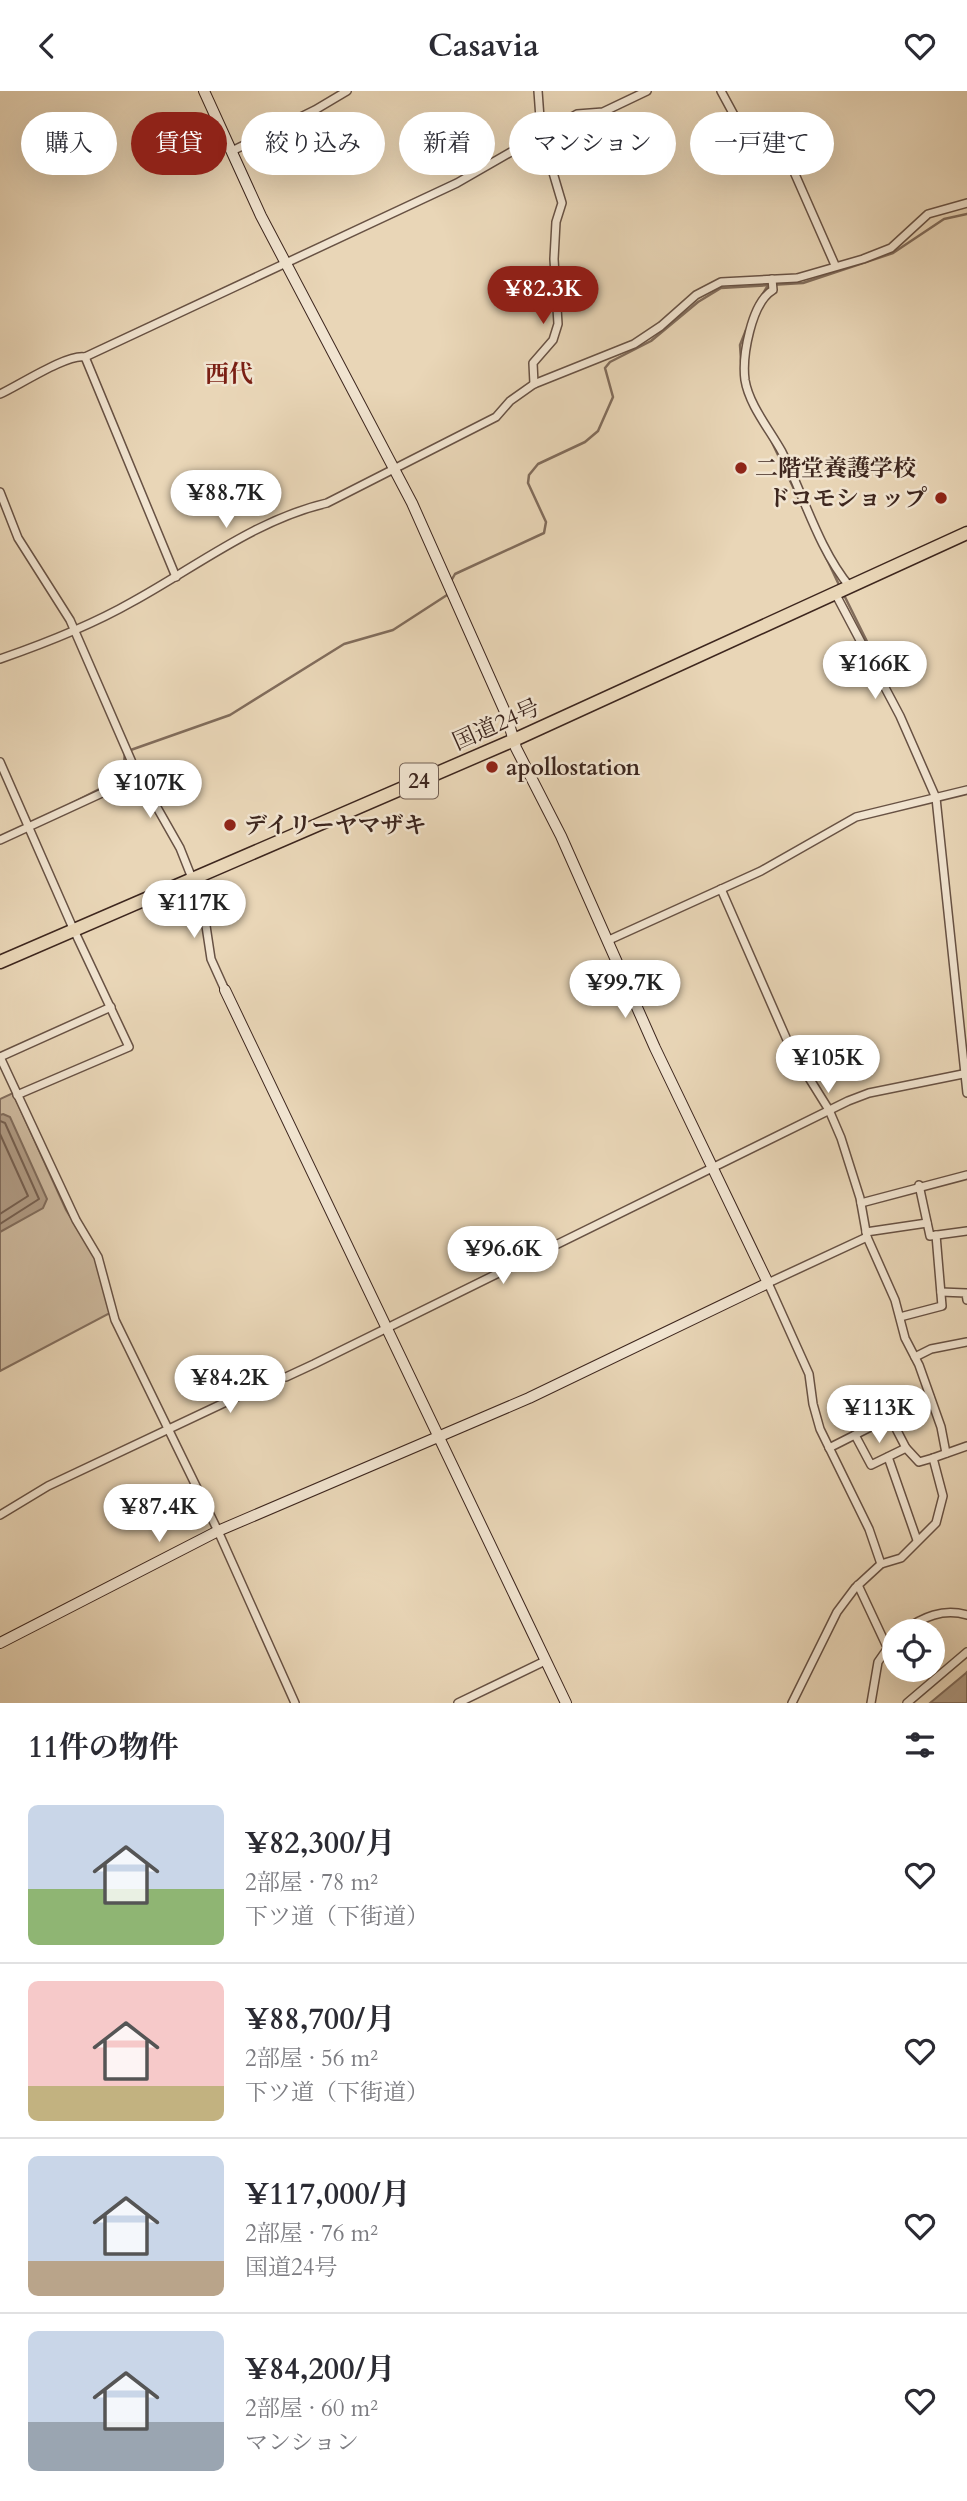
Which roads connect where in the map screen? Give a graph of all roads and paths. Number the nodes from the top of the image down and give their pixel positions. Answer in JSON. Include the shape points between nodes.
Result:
{"nodes":[{"id":1,"x":204,"y":91,"type":"edge"},
{"id":2,"x":347,"y":91,"type":"edge"},
{"id":3,"x":538,"y":91,"type":"edge"},
{"id":4,"x":646,"y":91,"type":"edge"},
{"id":5,"x":721,"y":91,"type":"edge"},
{"id":6,"x":540,"y":112,"type":"edge"},
{"id":7,"x":603,"y":112,"type":"edge"},
{"id":8,"x":232,"y":151,"type":"junction"},
{"id":9,"x":509,"y":153,"type":"edge"},
{"id":10,"x":554,"y":175,"type":"edge"},
{"id":11,"x":967,"y":203,"type":"edge"},
{"id":12,"x":286,"y":264,"type":"junction"},
{"id":13,"x":835,"y":265,"type":"junction"},
{"id":14,"x":772,"y":279,"type":"junction"},
{"id":15,"x":85,"y":357,"type":"junction"},
{"id":16,"x":534,"y":384,"type":"junction"},
{"id":17,"x":0,"y":394,"type":"edge"},
{"id":18,"x":395,"y":468,"type":"junction"},
{"id":19,"x":0,"y":492,"type":"edge"},
{"id":20,"x":967,"y":533,"type":"edge"},
{"id":21,"x":176,"y":577,"type":"junction"},
{"id":22,"x":850,"y":587,"type":"junction"},
{"id":23,"x":835,"y":593,"type":"junction"},
{"id":24,"x":75,"y":631,"type":"junction"},
{"id":25,"x":0,"y":659,"type":"edge"},
{"id":26,"x":514,"y":740,"type":"junction"},
{"id":27,"x":0,"y":762,"type":"edge"},
{"id":28,"x":139,"y":776,"type":"junction"},
{"id":29,"x":967,"y":790,"type":"edge"},
{"id":30,"x":936,"y":798,"type":"junction"},
{"id":31,"x":28,"y":823,"type":"junction"},
{"id":32,"x":0,"y":840,"type":"edge"},
{"id":33,"x":194,"y":879,"type":"junction"},
{"id":34,"x":721,"y":889,"type":"junction"},
{"id":35,"x":74,"y":931,"type":"junction"},
{"id":36,"x":609,"y":940,"type":"junction"},
{"id":37,"x":0,"y":962,"type":"edge"},
{"id":38,"x":225,"y":990,"type":"joint"},
{"id":39,"x":111,"y":1007,"type":"junction"},
{"id":40,"x":0,"y":1057,"type":"edge"},
{"id":41,"x":965,"y":1064,"type":"edge"},
{"id":42,"x":963,"y":1074,"type":"junction"},
{"id":43,"x":967,"y":1093,"type":"edge"},
{"id":44,"x":17,"y":1095,"type":"junction"},
{"id":45,"x":829,"y":1110,"type":"junction"},
{"id":46,"x":712,"y":1170,"type":"junction"},
{"id":47,"x":967,"y":1175,"type":"edge"},
{"id":48,"x":919,"y":1185,"type":"junction"},
{"id":49,"x":861,"y":1203,"type":"junction"},
{"id":50,"x":927,"y":1223,"type":"junction"},
{"id":51,"x":967,"y":1231,"type":"edge"},
{"id":52,"x":866,"y":1235,"type":"junction"},
{"id":53,"x":936,"y":1235,"type":"junction"},
{"id":54,"x":768,"y":1283,"type":"junction"},
{"id":55,"x":941,"y":1291,"type":"junction"},
{"id":56,"x":967,"y":1300,"type":"edge"},
{"id":57,"x":900,"y":1317,"type":"junction"},
{"id":58,"x":384,"y":1327,"type":"junction"},
{"id":59,"x":967,"y":1342,"type":"edge"},
{"id":60,"x":915,"y":1357,"type":"junction"},
{"id":61,"x":930,"y":1397,"type":"junction"},
{"id":62,"x":890,"y":1417,"type":"junction"},
{"id":63,"x":169,"y":1429,"type":"junction"},
{"id":64,"x":855,"y":1435,"type":"junction"},
{"id":65,"x":440,"y":1438,"type":"junction"},
{"id":66,"x":967,"y":1446,"type":"edge"},
{"id":67,"x":829,"y":1448,"type":"junction"},
{"id":68,"x":906,"y":1448,"type":"junction"},
{"id":69,"x":946,"y":1453,"type":"junction"},
{"id":70,"x":888,"y":1457,"type":"junction"},
{"id":71,"x":933,"y":1458,"type":"junction"},
{"id":72,"x":0,"y":1515,"type":"edge"},
{"id":73,"x":218,"y":1531,"type":"junction"},
{"id":74,"x":917,"y":1540,"type":"junction"},
{"id":75,"x":881,"y":1565,"type":"junction"},
{"id":76,"x":858,"y":1585,"type":"junction"},
{"id":77,"x":967,"y":1615,"type":"edge"},
{"id":78,"x":925,"y":1619,"type":"edge"},
{"id":79,"x":882,"y":1636,"type":"edge"},
{"id":80,"x":0,"y":1643,"type":"edge"},
{"id":81,"x":967,"y":1652,"type":"edge"},
{"id":82,"x":882,"y":1655,"type":"edge"},
{"id":83,"x":545,"y":1661,"type":"junction"},
{"id":84,"x":295,"y":1703,"type":"edge"},
{"id":85,"x":457,"y":1703,"type":"edge"},
{"id":86,"x":566,"y":1703,"type":"edge"},
{"id":87,"x":792,"y":1703,"type":"edge"},
{"id":88,"x":871,"y":1703,"type":"edge"},
{"id":89,"x":907,"y":1703,"type":"edge"}],
"edges":[{"from":1,"to":8,"type":"street"},
{"from":2,"to":8,"type":"street"},
{"from":3,"to":6,"type":"street"},
{"from":4,"to":7,"type":"street"},
{"from":5,"to":13,"type":"street","via":[[747,139],[787,156]]},
{"from":8,"to":12,"type":"street"},
{"from":9,"to":12,"type":"street"},
{"from":10,"to":16,"type":"street","via":[[562,203],[554,259],[558,324],[553,340],[533,363]]},
{"from":11,"to":13,"type":"street","via":[[928,214],[891,248]]},
{"from":12,"to":15,"type":"street"},
{"from":12,"to":18,"type":"street"},
{"from":13,"to":14,"type":"street","via":[[797,278]]},
{"from":14,"to":16,"type":"street","via":[[721,282],[696,295],[634,344]]},
{"from":14,"to":22,"type":"street","via":[[773,291],[765,295],[746,341],[745,381],[833,564]]},
{"from":15,"to":17,"type":"street","via":[[60,363]]},
{"from":15,"to":21,"type":"street"},
{"from":16,"to":18,"type":"street","via":[[496,417]]},
{"from":18,"to":21,"type":"street","via":[[327,503],[255,530]]},
{"from":18,"to":26,"type":"street"},
{"from":19,"to":24,"type":"street","via":[[18,538]]},
{"from":20,"to":22,"type":"highway","name":"国道24号","number":"24"},
{"from":21,"to":24,"type":"street"},
{"from":22,"to":23,"type":"highway","name":"国道24号","number":"24"},
{"from":23,"to":26,"type":"highway","name":"国道24号","number":"24"},
{"from":23,"to":30,"type":"street","via":[[900,716]]},
{"from":24,"to":25,"type":"street"},
{"from":24,"to":28,"type":"street"},
{"from":26,"to":33,"type":"highway","name":"国道24号","number":"24"},
{"from":26,"to":36,"type":"street"},
{"from":27,"to":31,"type":"street"},
{"from":28,"to":31,"type":"street"},
{"from":28,"to":33,"type":"street"},
{"from":29,"to":30,"type":"street"},
{"from":30,"to":34,"type":"street","via":[[856,817]]},
{"from":30,"to":41,"type":"street"},
{"from":31,"to":32,"type":"street"},
{"from":31,"to":35,"type":"street"},
{"from":33,"to":35,"type":"highway","name":"国道24号","number":"24"},
{"from":33,"to":38,"type":"street","via":[[211,959]]},
{"from":34,"to":36,"type":"street"},
{"from":34,"to":45,"type":"street","via":[[791,1049]]},
{"from":35,"to":37,"type":"highway","name":"国道24号","number":"24"},
{"from":35,"to":39,"type":"street"},
{"from":36,"to":46,"type":"street"},
{"from":38,"to":58,"type":"street"},
{"from":39,"to":40,"type":"street"},
{"from":39,"to":44,"type":"street","via":[[129,1047]]},
{"from":40,"to":44,"type":"street"},
{"from":41,"to":42,"type":"street"},
{"from":42,"to":43,"type":"street"},
{"from":42,"to":45,"type":"street","via":[[869,1093]]},
{"from":44,"to":63,"type":"street","via":[[98,1257],[116,1320]]},
{"from":45,"to":46,"type":"street"},
{"from":45,"to":49,"type":"street"},
{"from":46,"to":54,"type":"street"},
{"from":46,"to":58,"type":"street"},
{"from":47,"to":48,"type":"street"},
{"from":48,"to":49,"type":"street"},
{"from":48,"to":50,"type":"street"},
{"from":49,"to":52,"type":"street"},
{"from":50,"to":52,"type":"street"},
{"from":50,"to":53,"type":"street","via":[[930,1236]]},
{"from":51,"to":53,"type":"street"},
{"from":52,"to":54,"type":"street"},
{"from":52,"to":57,"type":"street"},
{"from":53,"to":55,"type":"street"},
{"from":54,"to":65,"type":"street"},
{"from":54,"to":67,"type":"street","via":[[810,1374],[816,1418]]},
{"from":55,"to":56,"type":"street","via":[[966,1293]]},
{"from":55,"to":57,"type":"street","via":[[942,1306]]},
{"from":57,"to":60,"type":"street"},
{"from":58,"to":63,"type":"street"},
{"from":58,"to":65,"type":"street"},
{"from":59,"to":60,"type":"street","via":[[930,1349]]},
{"from":60,"to":61,"type":"street"},
{"from":61,"to":62,"type":"street"},
{"from":61,"to":69,"type":"street"},
{"from":62,"to":64,"type":"street"},
{"from":62,"to":68,"type":"street"},
{"from":63,"to":72,"type":"street","via":[[48,1486]]},
{"from":63,"to":73,"type":"street"},
{"from":64,"to":67,"type":"street"},
{"from":64,"to":70,"type":"street","via":[[871,1465]]},
{"from":65,"to":73,"type":"street"},
{"from":65,"to":83,"type":"street"},
{"from":66,"to":69,"type":"street"},
{"from":67,"to":75,"type":"street","via":[[869,1529]]},
{"from":68,"to":70,"type":"street"},
{"from":68,"to":71,"type":"street","via":[[919,1462]]},
{"from":69,"to":71,"type":"street"},
{"from":70,"to":74,"type":"street"},
{"from":71,"to":74,"type":"street","via":[[943,1503],[936,1524]]},
{"from":73,"to":80,"type":"street"},
{"from":73,"to":84,"type":"street"},
{"from":74,"to":75,"type":"street","via":[[901,1558]]},
{"from":75,"to":76,"type":"street"},
{"from":76,"to":79,"type":"street"},
{"from":76,"to":87,"type":"street","via":[[837,1612]]},
{"from":77,"to":78,"type":"street","via":[[934,1614]]},
{"from":81,"to":89,"type":"street"},
{"from":82,"to":88,"type":"street"},
{"from":83,"to":85,"type":"street"},
{"from":83,"to":86,"type":"street"}]}
